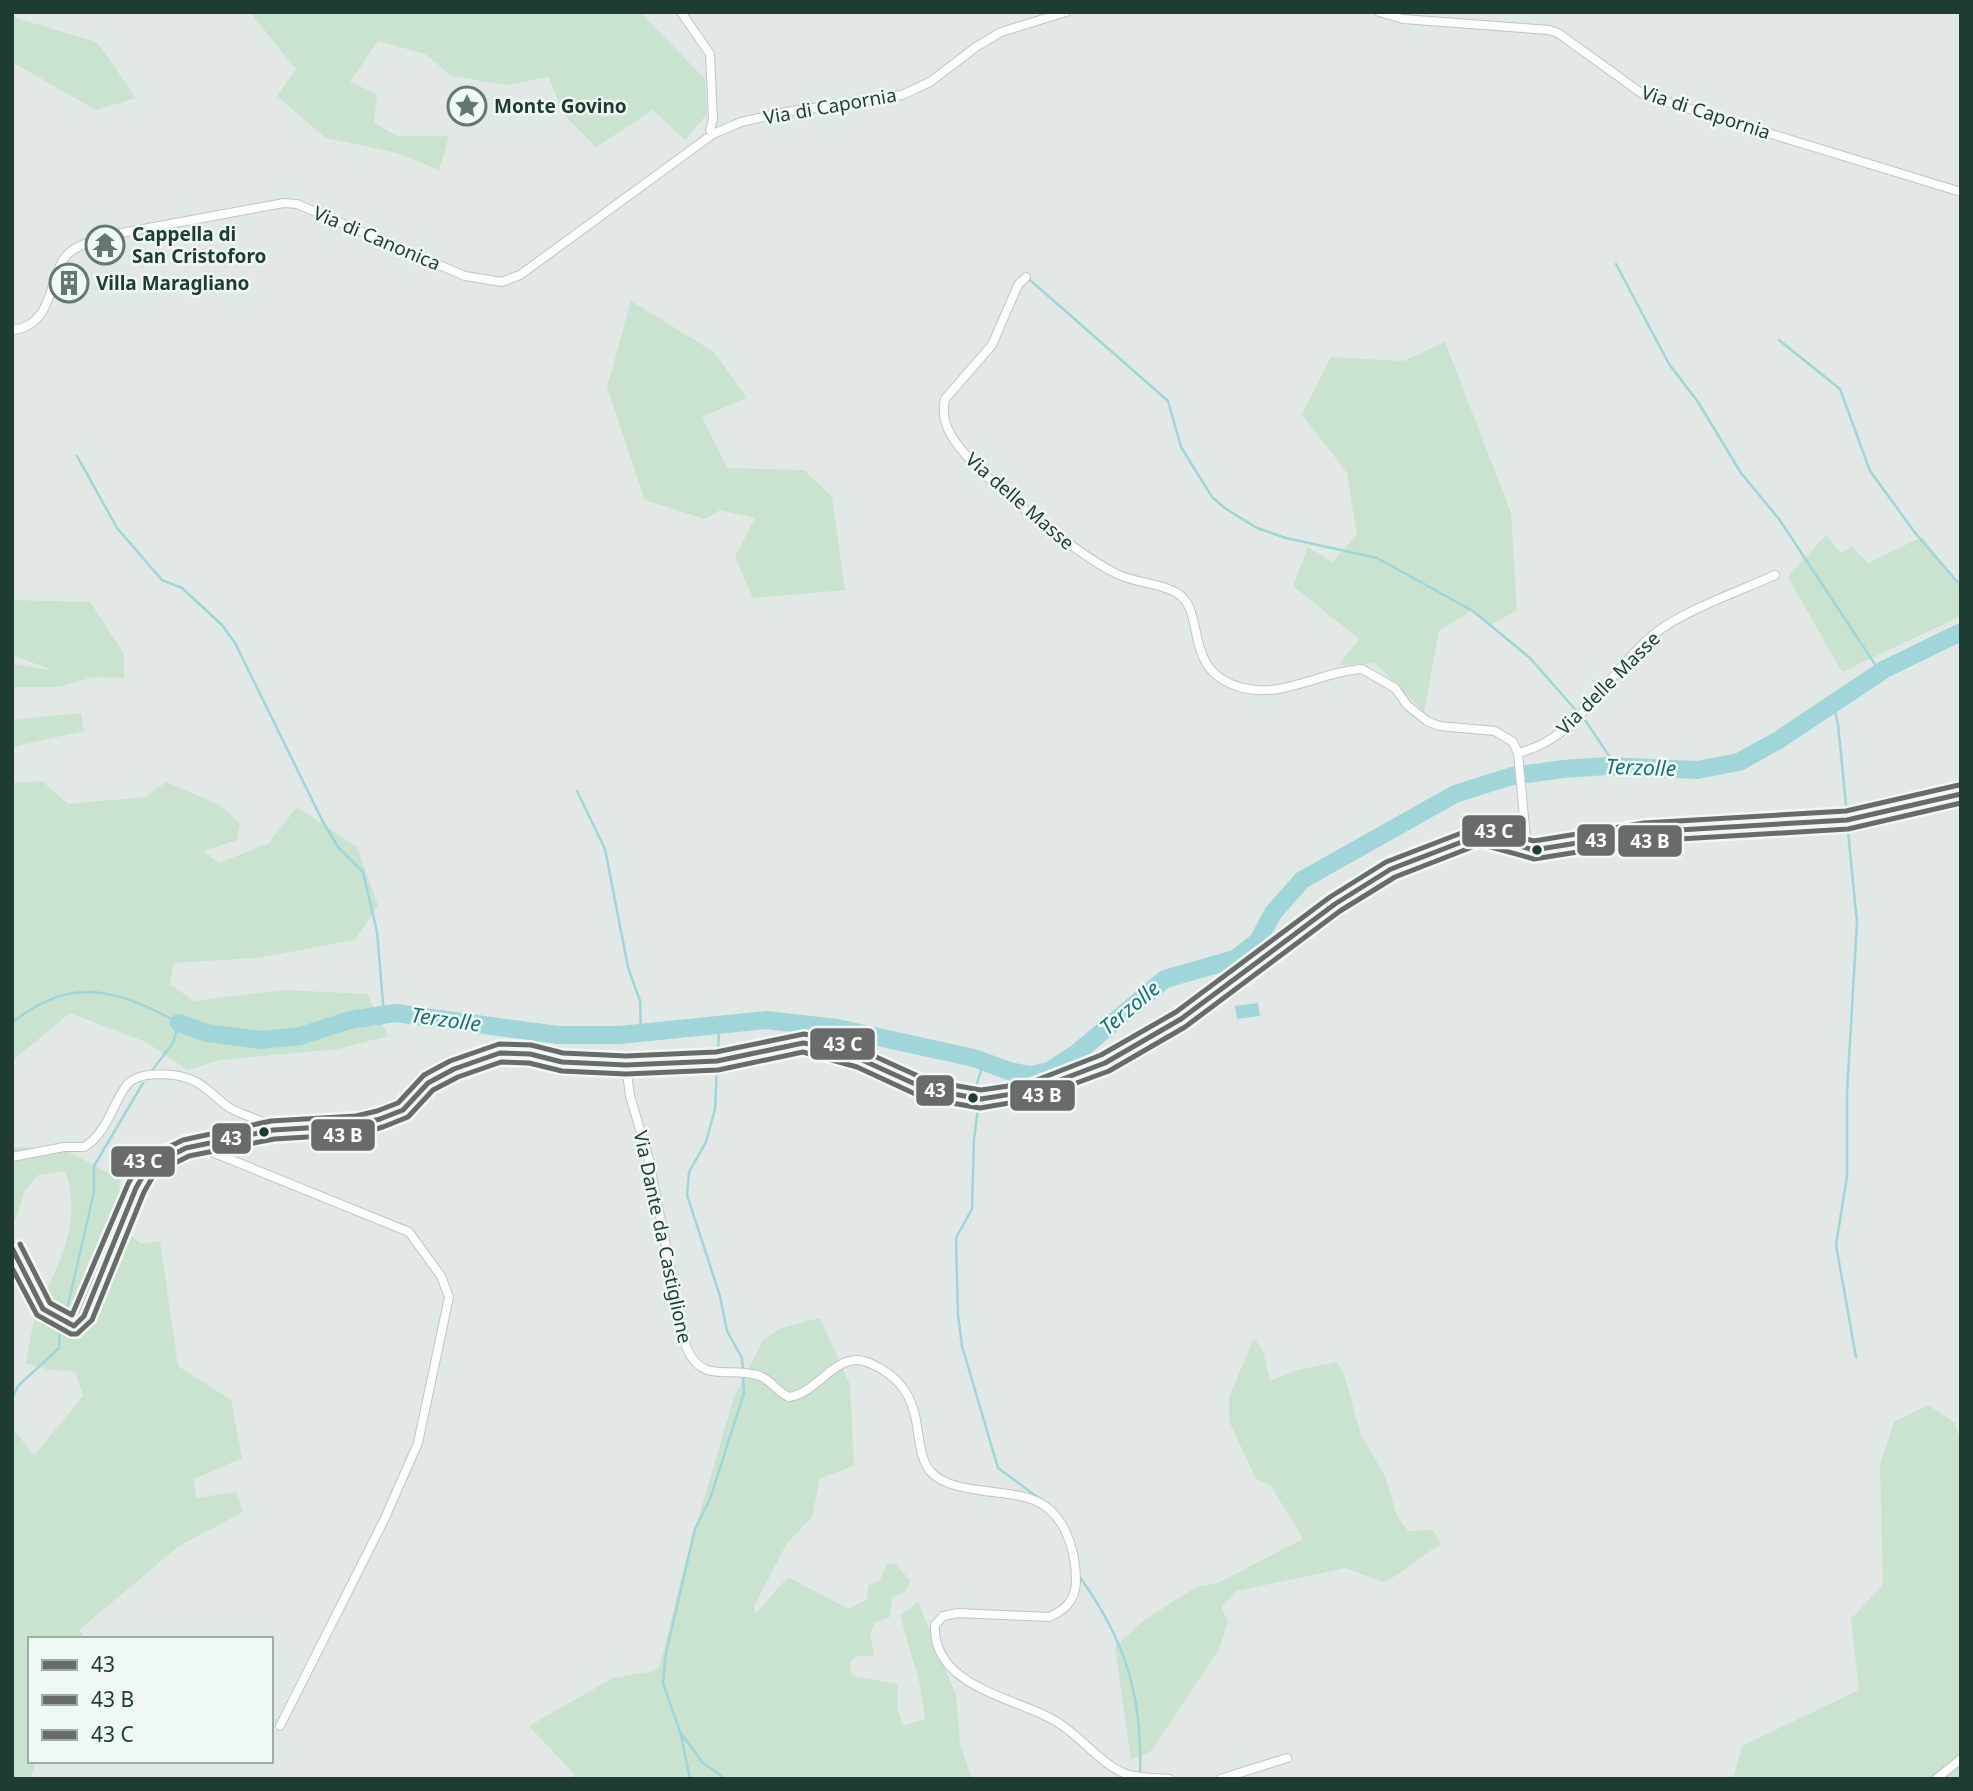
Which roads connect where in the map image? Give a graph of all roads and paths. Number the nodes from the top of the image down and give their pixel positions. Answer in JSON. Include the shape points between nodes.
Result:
{"nodes":[{"id":1,"x":681,"y":12,"type":"edge"},
{"id":2,"x":1066,"y":12,"type":"edge"},
{"id":3,"x":1379,"y":12,"type":"edge"},
{"id":4,"x":741,"y":122,"type":"joint"},
{"id":5,"x":713,"y":134,"type":"junction"},
{"id":6,"x":1961,"y":192,"type":"edge"},
{"id":7,"x":1026,"y":276,"type":"dead end"},
{"id":8,"x":12,"y":330,"type":"edge"},
{"id":9,"x":1775,"y":575,"type":"dead end"},
{"id":10,"x":1518,"y":755,"type":"junction"},
{"id":11,"x":1961,"y":794,"type":"edge"},
{"id":12,"x":1527,"y":850,"type":"junction"},
{"id":13,"x":626,"y":1065,"type":"junction"},
{"id":14,"x":273,"y":1130,"type":"junction"},
{"id":15,"x":197,"y":1146,"type":"junction"},
{"id":16,"x":12,"y":1157,"type":"edge"},
{"id":17,"x":12,"y":1248,"type":"edge"},
{"id":18,"x":280,"y":1726,"type":"dead end"},
{"id":19,"x":1287,"y":1758,"type":"dead end"},
{"id":20,"x":1961,"y":1759,"type":"edge"},
{"id":21,"x":1169,"y":1779,"type":"edge"},
{"id":22,"x":1220,"y":1779,"type":"edge"},
{"id":23,"x":1936,"y":1779,"type":"edge"}],
"edges":[{"from":1,"to":5,"type":"street","via":[[710,54]]},
{"from":2,"to":4,"type":"street","name":"Via di Capornia","via":[[1001,32],[930,82],[902,95]]},
{"from":3,"to":6,"type":"street","name":"Via di Capornia","via":[[1403,19],[1549,30],[1644,94]]},
{"from":4,"to":5,"type":"street","name":"Via di Canonica"},
{"from":5,"to":8,"type":"street","name":"Via di Canonica","via":[[520,275],[502,282],[465,276],[297,204],[284,203],[105,236],[81,246],[65,256],[44,309],[21,329]]},
{"from":7,"to":10,"type":"street","name":"Via delle Masse","via":[[992,345],[945,400],[945,423],[966,456],[1080,553],[1116,574],[1180,594],[1188,604],[1205,662],[1241,688],[1276,690],[1362,669],[1395,688],[1427,721],[1500,733],[1513,742]]},
{"from":9,"to":10,"type":"street","name":"Via delle Masse","via":[[1656,633],[1557,735],[1540,748]]},
{"from":10,"to":12,"type":"street"},
{"from":11,"to":12,"type":"street","via":[[1847,820],[1645,832]]},
{"from":12,"to":13,"type":"street","via":[[1480,835],[1391,869],[1335,904],[1181,1019],[1105,1063],[1031,1091],[1000,1098],[966,1098],[926,1089],[860,1059],[803,1043],[718,1061]]},
{"from":13,"to":14,"type":"street","via":[[500,1053],[428,1083],[403,1110],[380,1119],[357,1125]]},
{"from":13,"to":21,"type":"street","name":"Via Dante da Castiglione","via":[[686,1347],[693,1360],[704,1370],[756,1374],[789,1397],[799,1396],[843,1363],[867,1362],[904,1389],[917,1416],[924,1456],[933,1475],[964,1488],[1033,1499],[1053,1514],[1073,1550],[1076,1591],[1070,1603],[1049,1617],[943,1616],[935,1625],[943,1659],[959,1676],[1053,1719],[1126,1774]]},
{"from":14,"to":15,"type":"street"},
{"from":14,"to":16,"type":"street","via":[[269,1124],[231,1110],[193,1080],[166,1075],[133,1078],[103,1130],[84,1147]]},
{"from":15,"to":17,"type":"street","via":[[166,1156],[145,1172],[123,1214],[84,1317],[74,1326],[43,1310]]},
{"from":15,"to":18,"type":"street","via":[[409,1232],[441,1276],[449,1297],[418,1443]]},
{"from":19,"to":22,"type":"street"},
{"from":20,"to":23,"type":"street"}]}
